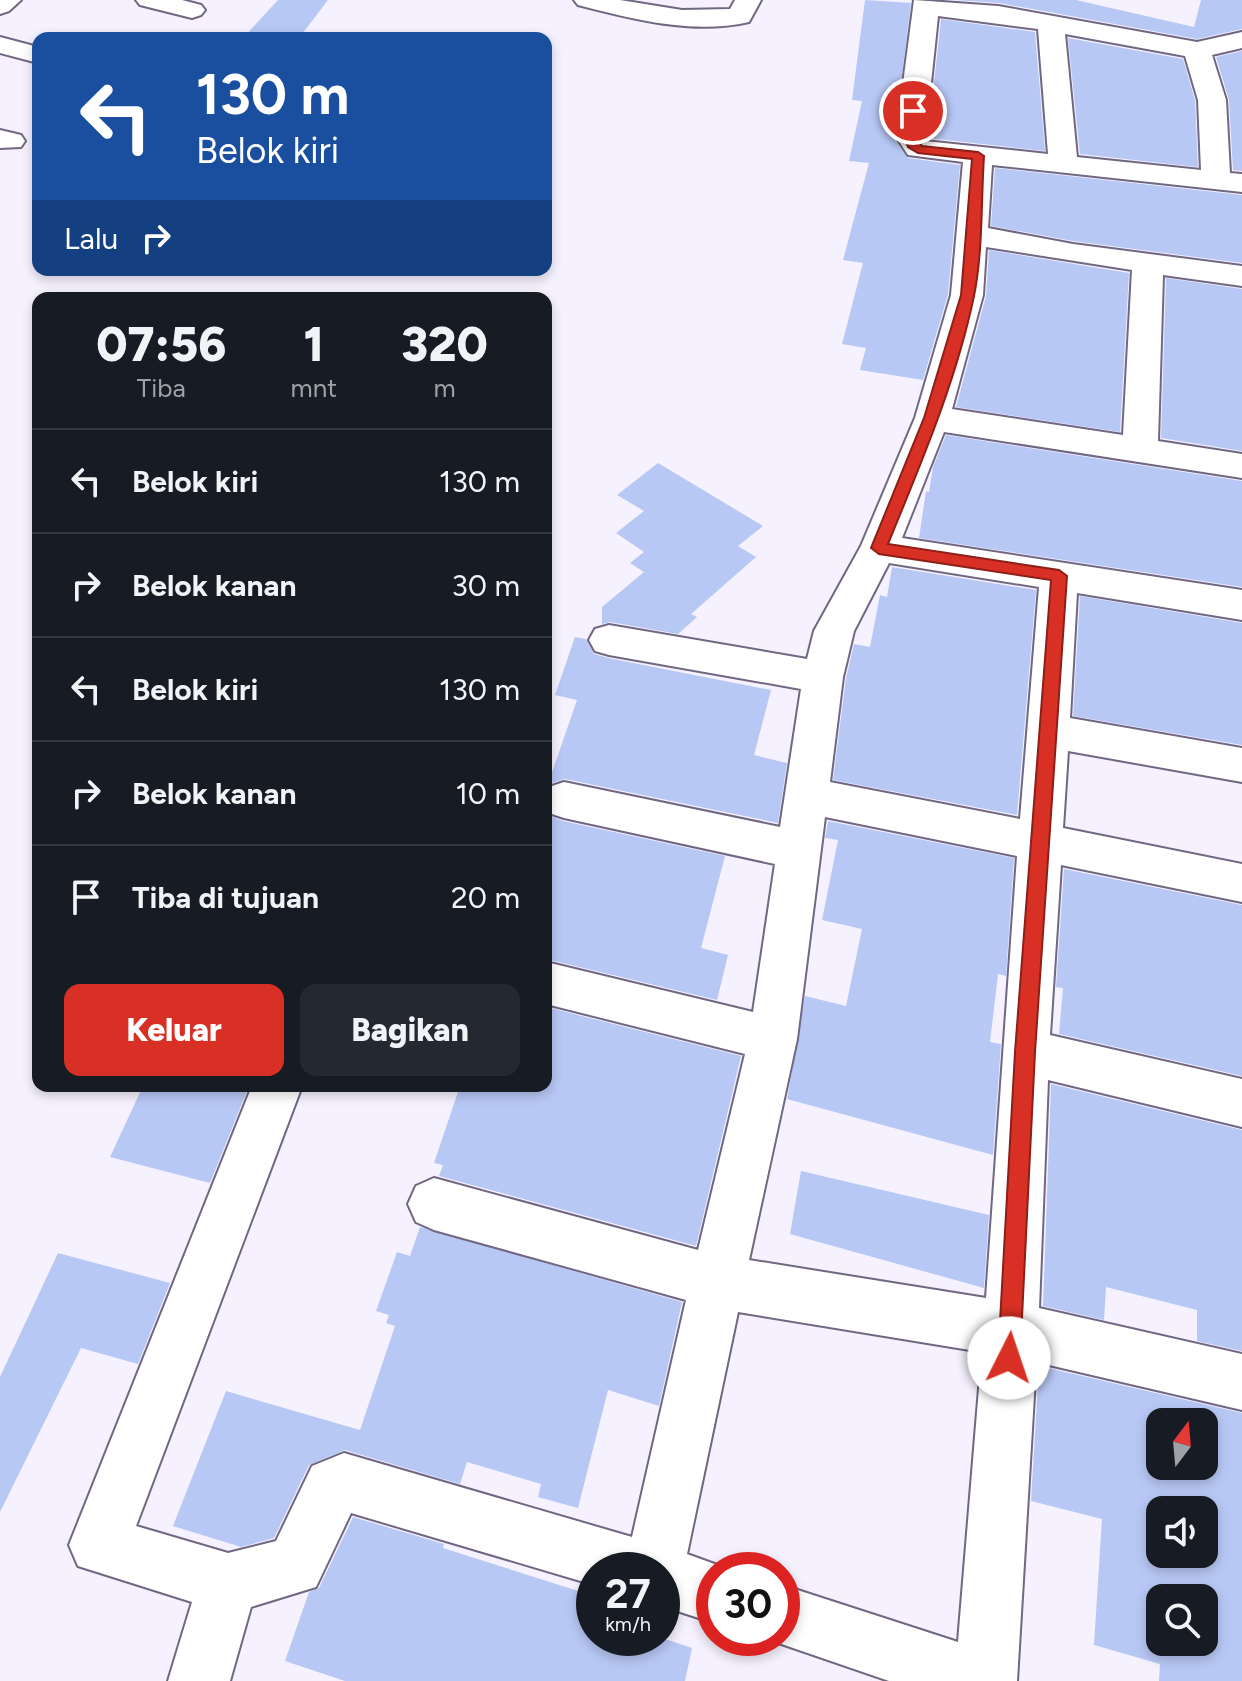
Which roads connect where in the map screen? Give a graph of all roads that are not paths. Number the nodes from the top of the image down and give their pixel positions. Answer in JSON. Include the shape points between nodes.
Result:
{"nodes":[{"id":1,"x":8,"y":0,"type":"edge"},
{"id":2,"x":149,"y":0,"type":"edge"},
{"id":3,"x":587,"y":0,"type":"edge"},
{"id":4,"x":748,"y":0,"type":"edge"},
{"id":5,"x":927,"y":4,"type":"edge"},
{"id":6,"x":0,"y":6,"type":"edge"},
{"id":7,"x":192,"y":10,"type":"dead end"},
{"id":8,"x":1051,"y":24,"type":"junction"},
{"id":9,"x":1242,"y":40,"type":"edge"},
{"id":10,"x":0,"y":45,"type":"edge"},
{"id":11,"x":1197,"y":50,"type":"junction"},
{"id":12,"x":32,"y":53,"type":"edge"},
{"id":13,"x":1212,"y":100,"type":"junction"},
{"id":14,"x":1242,"y":104,"type":"edge"},
{"id":15,"x":978,"y":156,"type":"junction"},
{"id":16,"x":1063,"y":164,"type":"junction"},
{"id":17,"x":1229,"y":181,"type":"edge"},
{"id":18,"x":973,"y":235,"type":"junction"},
{"id":19,"x":1148,"y":264,"type":"junction"},
{"id":20,"x":1242,"y":276,"type":"edge"},
{"id":21,"x":932,"y":418,"type":"junction"},
{"id":22,"x":1140,"y":450,"type":"junction"},
{"id":23,"x":1242,"y":466,"type":"edge"},
{"id":24,"x":879,"y":548,"type":"junction"},
{"id":25,"x":1059,"y":576,"type":"junction"},
{"id":26,"x":1242,"y":605,"type":"edge"},
{"id":27,"x":609,"y":640,"type":"dead end"},
{"id":28,"x":823,"y":677,"type":"junction"},
{"id":29,"x":1049,"y":731,"type":"junction"},
{"id":30,"x":1242,"y":765,"type":"edge"},
{"id":31,"x":807,"y":795,"type":"junction"},
{"id":32,"x":564,"y":800,"type":"dead end"},
{"id":33,"x":1041,"y":842,"type":"junction"},
{"id":34,"x":799,"y":850,"type":"junction"},
{"id":35,"x":1242,"y":883,"type":"edge"},
{"id":36,"x":552,"y":984,"type":"edge"},
{"id":37,"x":773,"y":1039,"type":"junction"},
{"id":38,"x":1025,"y":1052,"type":"junction"},
{"id":39,"x":275,"y":1092,"type":"edge"},
{"id":40,"x":1242,"y":1103,"type":"edge"},
{"id":41,"x":434,"y":1204,"type":"dead end"},
{"id":42,"x":717,"y":1282,"type":"junction"},
{"id":43,"x":1011,"y":1329,"type":"junction"},
{"id":44,"x":1242,"y":1382,"type":"edge"},
{"id":45,"x":582,"y":1552,"type":"edge"},
{"id":46,"x":658,"y":1552,"type":"edge"},
{"id":47,"x":228,"y":1583,"type":"junction"},
{"id":48,"x":800,"y":1621,"type":"edge"},
{"id":49,"x":199,"y":1681,"type":"edge"},
{"id":50,"x":985,"y":1681,"type":"edge"}],
"edges":[{"from":1,"to":6,"type":"street"},
{"from":2,"to":7,"type":"street"},
{"from":3,"to":4,"type":"street","via":[[651,13],[720,18],[740,16]]},
{"from":5,"to":8,"type":"street"},
{"from":5,"to":15,"type":"street","via":[[912,144]]},
{"from":8,"to":11,"type":"street"},
{"from":8,"to":16,"type":"street"},
{"from":9,"to":11,"type":"street"},
{"from":10,"to":12,"type":"street"},
{"from":11,"to":13,"type":"street"},
{"from":13,"to":14,"type":"street"},
{"from":13,"to":17,"type":"street"},
{"from":15,"to":16,"type":"street"},
{"from":15,"to":18,"type":"street"},
{"from":16,"to":17,"type":"street"},
{"from":18,"to":19,"type":"street"},
{"from":18,"to":21,"type":"street","via":[[967,295]]},
{"from":19,"to":20,"type":"street"},
{"from":19,"to":22,"type":"street"},
{"from":21,"to":22,"type":"street"},
{"from":21,"to":24,"type":"street"},
{"from":22,"to":23,"type":"street"},
{"from":24,"to":25,"type":"street"},
{"from":24,"to":28,"type":"street","via":[[834,631]]},
{"from":25,"to":26,"type":"street"},
{"from":25,"to":29,"type":"street"},
{"from":27,"to":28,"type":"street"},
{"from":28,"to":31,"type":"street"},
{"from":29,"to":30,"type":"street"},
{"from":29,"to":33,"type":"street"},
{"from":31,"to":33,"type":"street"},
{"from":31,"to":34,"type":"street"},
{"from":32,"to":34,"type":"street"},
{"from":33,"to":35,"type":"street"},
{"from":33,"to":38,"type":"street"},
{"from":34,"to":37,"type":"street"},
{"from":36,"to":37,"type":"street"},
{"from":37,"to":42,"type":"street"},
{"from":38,"to":40,"type":"street"},
{"from":38,"to":43,"type":"street"},
{"from":39,"to":47,"type":"street","via":[[99,1545]]},
{"from":41,"to":42,"type":"street"},
{"from":42,"to":43,"type":"street"},
{"from":42,"to":46,"type":"street"},
{"from":43,"to":44,"type":"street"},
{"from":43,"to":50,"type":"street"},
{"from":45,"to":47,"type":"street","via":[[344,1482],[333,1487],[295,1566]]},
{"from":47,"to":49,"type":"street"},
{"from":48,"to":50,"type":"street"}]}
